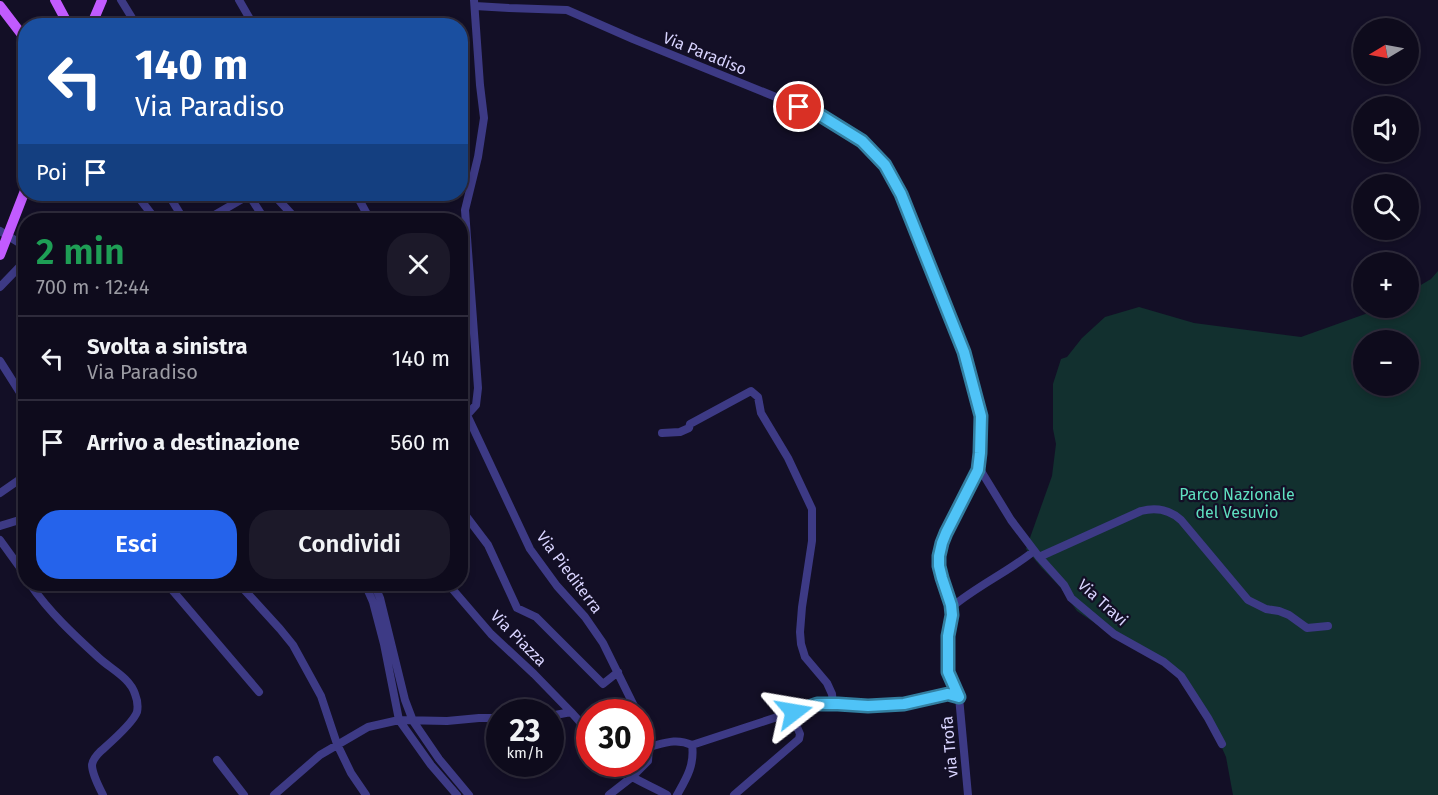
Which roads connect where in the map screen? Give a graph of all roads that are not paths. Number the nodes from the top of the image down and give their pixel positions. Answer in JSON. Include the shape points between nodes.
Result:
{"nodes":[{"id":1,"x":55,"y":0,"type":"edge"},
{"id":2,"x":102,"y":0,"type":"edge"},
{"id":3,"x":120,"y":0,"type":"edge"},
{"id":4,"x":239,"y":0,"type":"edge"},
{"id":5,"x":475,"y":3,"type":"edge"},
{"id":6,"x":0,"y":6,"type":"edge"},
{"id":7,"x":65,"y":18,"type":"edge"},
{"id":8,"x":94,"y":18,"type":"edge"},
{"id":9,"x":132,"y":18,"type":"edge"},
{"id":10,"x":249,"y":18,"type":"edge"},
{"id":11,"x":18,"y":30,"type":"edge"},
{"id":12,"x":468,"y":198,"type":"edge"},
{"id":13,"x":19,"y":201,"type":"edge"},
{"id":14,"x":141,"y":201,"type":"edge"},
{"id":15,"x":238,"y":201,"type":"edge"},
{"id":16,"x":279,"y":201,"type":"edge"},
{"id":17,"x":151,"y":213,"type":"edge"},
{"id":18,"x":218,"y":213,"type":"edge"},
{"id":19,"x":291,"y":213,"type":"edge"},
{"id":20,"x":3,"y":233,"type":"edge"},
{"id":21,"x":18,"y":242,"type":"edge"},
{"id":22,"x":468,"y":251,"type":"edge"},
{"id":23,"x":0,"y":255,"type":"edge"},
{"id":24,"x":18,"y":268,"type":"edge"},
{"id":25,"x":0,"y":287,"type":"edge"},
{"id":26,"x":0,"y":361,"type":"edge"},
{"id":27,"x":18,"y":389,"type":"edge"},
{"id":28,"x":468,"y":412,"type":"edge"},
{"id":29,"x":468,"y":423,"type":"edge"},
{"id":30,"x":662,"y":433,"type":"dead end"},
{"id":31,"x":978,"y":466,"type":"junction"},
{"id":32,"x":18,"y":481,"type":"edge"},
{"id":33,"x":0,"y":493,"type":"edge"},
{"id":34,"x":468,"y":519,"type":"edge"},
{"id":35,"x":18,"y":520,"type":"edge"},
{"id":36,"x":0,"y":526,"type":"edge"},
{"id":37,"x":0,"y":540,"type":"edge"},
{"id":38,"x":1037,"y":554,"type":"junction"},
{"id":39,"x":18,"y":565,"type":"edge"},
{"id":40,"x":35,"y":591,"type":"edge"},
{"id":41,"x":173,"y":591,"type":"edge"},
{"id":42,"x":245,"y":591,"type":"edge"},
{"id":43,"x":368,"y":591,"type":"edge"},
{"id":44,"x":377,"y":591,"type":"edge"},
{"id":45,"x":454,"y":591,"type":"edge"},
{"id":46,"x":952,"y":607,"type":"junction"},
{"id":47,"x":1328,"y":626,"type":"dead end"},
{"id":48,"x":618,"y":672,"type":"junction"},
{"id":49,"x":259,"y":692,"type":"dead end"},
{"id":50,"x":959,"y":697,"type":"junction"},
{"id":51,"x":631,"y":699,"type":"edge"},
{"id":52,"x":833,"y":704,"type":"junction"},
{"id":53,"x":571,"y":712,"type":"junction"},
{"id":54,"x":564,"y":713,"type":"edge"},
{"id":55,"x":791,"y":713,"type":"junction"},
{"id":56,"x":486,"y":718,"type":"edge"},
{"id":57,"x":576,"y":718,"type":"edge"},
{"id":58,"x":399,"y":720,"type":"junction"},
{"id":59,"x":412,"y":721,"type":"junction"},
{"id":60,"x":336,"y":744,"type":"junction"},
{"id":61,"x":1222,"y":744,"type":"dead end"},
{"id":62,"x":692,"y":745,"type":"junction"},
{"id":63,"x":654,"y":746,"type":"edge"},
{"id":64,"x":218,"y":760,"type":"dead end"},
{"id":65,"x":632,"y":777,"type":"joint"},
{"id":66,"x":103,"y":795,"type":"edge"},
{"id":67,"x":244,"y":795,"type":"edge"},
{"id":68,"x":276,"y":795,"type":"edge"},
{"id":69,"x":366,"y":795,"type":"edge"},
{"id":70,"x":457,"y":795,"type":"edge"},
{"id":71,"x":469,"y":795,"type":"edge"},
{"id":72,"x":609,"y":795,"type":"edge"},
{"id":73,"x":667,"y":795,"type":"edge"},
{"id":74,"x":677,"y":795,"type":"edge"},
{"id":75,"x":734,"y":795,"type":"edge"},
{"id":76,"x":968,"y":795,"type":"edge"}],
"edges":[{"from":1,"to":7,"type":"main road"},
{"from":2,"to":8,"type":"main road"},
{"from":3,"to":9,"type":"street"},
{"from":4,"to":10,"type":"street"},
{"from":5,"to":12,"type":"street","via":[[484,118]]},
{"from":5,"to":31,"type":"street","name":"Via Paradiso","via":[[567,10],[820,115],[862,141],[885,165],[901,194],[964,352],[981,416]]},
{"from":6,"to":11,"type":"main road"},
{"from":13,"to":20,"type":"main road"},
{"from":14,"to":17,"type":"street"},
{"from":15,"to":18,"type":"street"},
{"from":16,"to":19,"type":"street"},
{"from":20,"to":21,"type":"street"},
{"from":20,"to":23,"type":"main road"},
{"from":22,"to":28,"type":"street","via":[[478,388],[476,405]]},
{"from":24,"to":25,"type":"street"},
{"from":26,"to":27,"type":"street"},
{"from":29,"to":48,"type":"street","name":"Via Piediterra","via":[[530,549],[585,617]]},
{"from":30,"to":52,"type":"street","via":[[680,432],[751,391],[758,397],[761,414],[812,509],[801,644],[805,657],[827,683]]},
{"from":31,"to":38,"type":"street","name":"Via Travi"},
{"from":31,"to":46,"type":"street","name":"Via Paradiso","via":[[939,556]]},
{"from":32,"to":33,"type":"street"},
{"from":34,"to":48,"type":"street","via":[[488,545],[517,608],[536,617],[603,684]]},
{"from":35,"to":36,"type":"street"},
{"from":37,"to":39,"type":"street"},
{"from":38,"to":46,"type":"street"},
{"from":38,"to":47,"type":"street","via":[[1148,509],[1166,510],[1182,520],[1248,600],[1266,609],[1279,610],[1307,628]]},
{"from":38,"to":61,"type":"street","name":"Via Travi","via":[[1071,598],[1114,634],[1181,676]]},
{"from":40,"to":66,"type":"street","via":[[59,620],[134,690],[136,713],[92,764]]},
{"from":41,"to":49,"type":"street"},
{"from":42,"to":60,"type":"street","via":[[292,645],[321,696]]},
{"from":43,"to":58,"type":"street"},
{"from":44,"to":59,"type":"street"},
{"from":45,"to":53,"type":"street","name":"Via Piazza","via":[[490,634]]},
{"from":46,"to":50,"type":"street","name":"Via Paradiso","via":[[948,672]]},
{"from":48,"to":51,"type":"street","name":"Via Piediterra"},
{"from":50,"to":52,"type":"street","via":[[948,694],[880,706]]},
{"from":50,"to":76,"type":"street","name":"via Trofa"},
{"from":52,"to":55,"type":"street","via":[[817,704]]},
{"from":53,"to":54,"type":"street"},
{"from":53,"to":57,"type":"street","name":"Via Piazza"},
{"from":55,"to":62,"type":"street"},
{"from":55,"to":75,"type":"street","via":[[799,739]]},
{"from":56,"to":59,"type":"street"},
{"from":58,"to":59,"type":"street"},
{"from":58,"to":60,"type":"street","via":[[368,727]]},
{"from":58,"to":70,"type":"street"},
{"from":59,"to":71,"type":"street"},
{"from":60,"to":68,"type":"street"},
{"from":60,"to":69,"type":"street"},
{"from":62,"to":63,"type":"street","via":[[676,740]]},
{"from":62,"to":74,"type":"street","via":[[691,770]]},
{"from":64,"to":67,"type":"street"},
{"from":65,"to":72,"type":"street"},
{"from":65,"to":73,"type":"street"}]}
